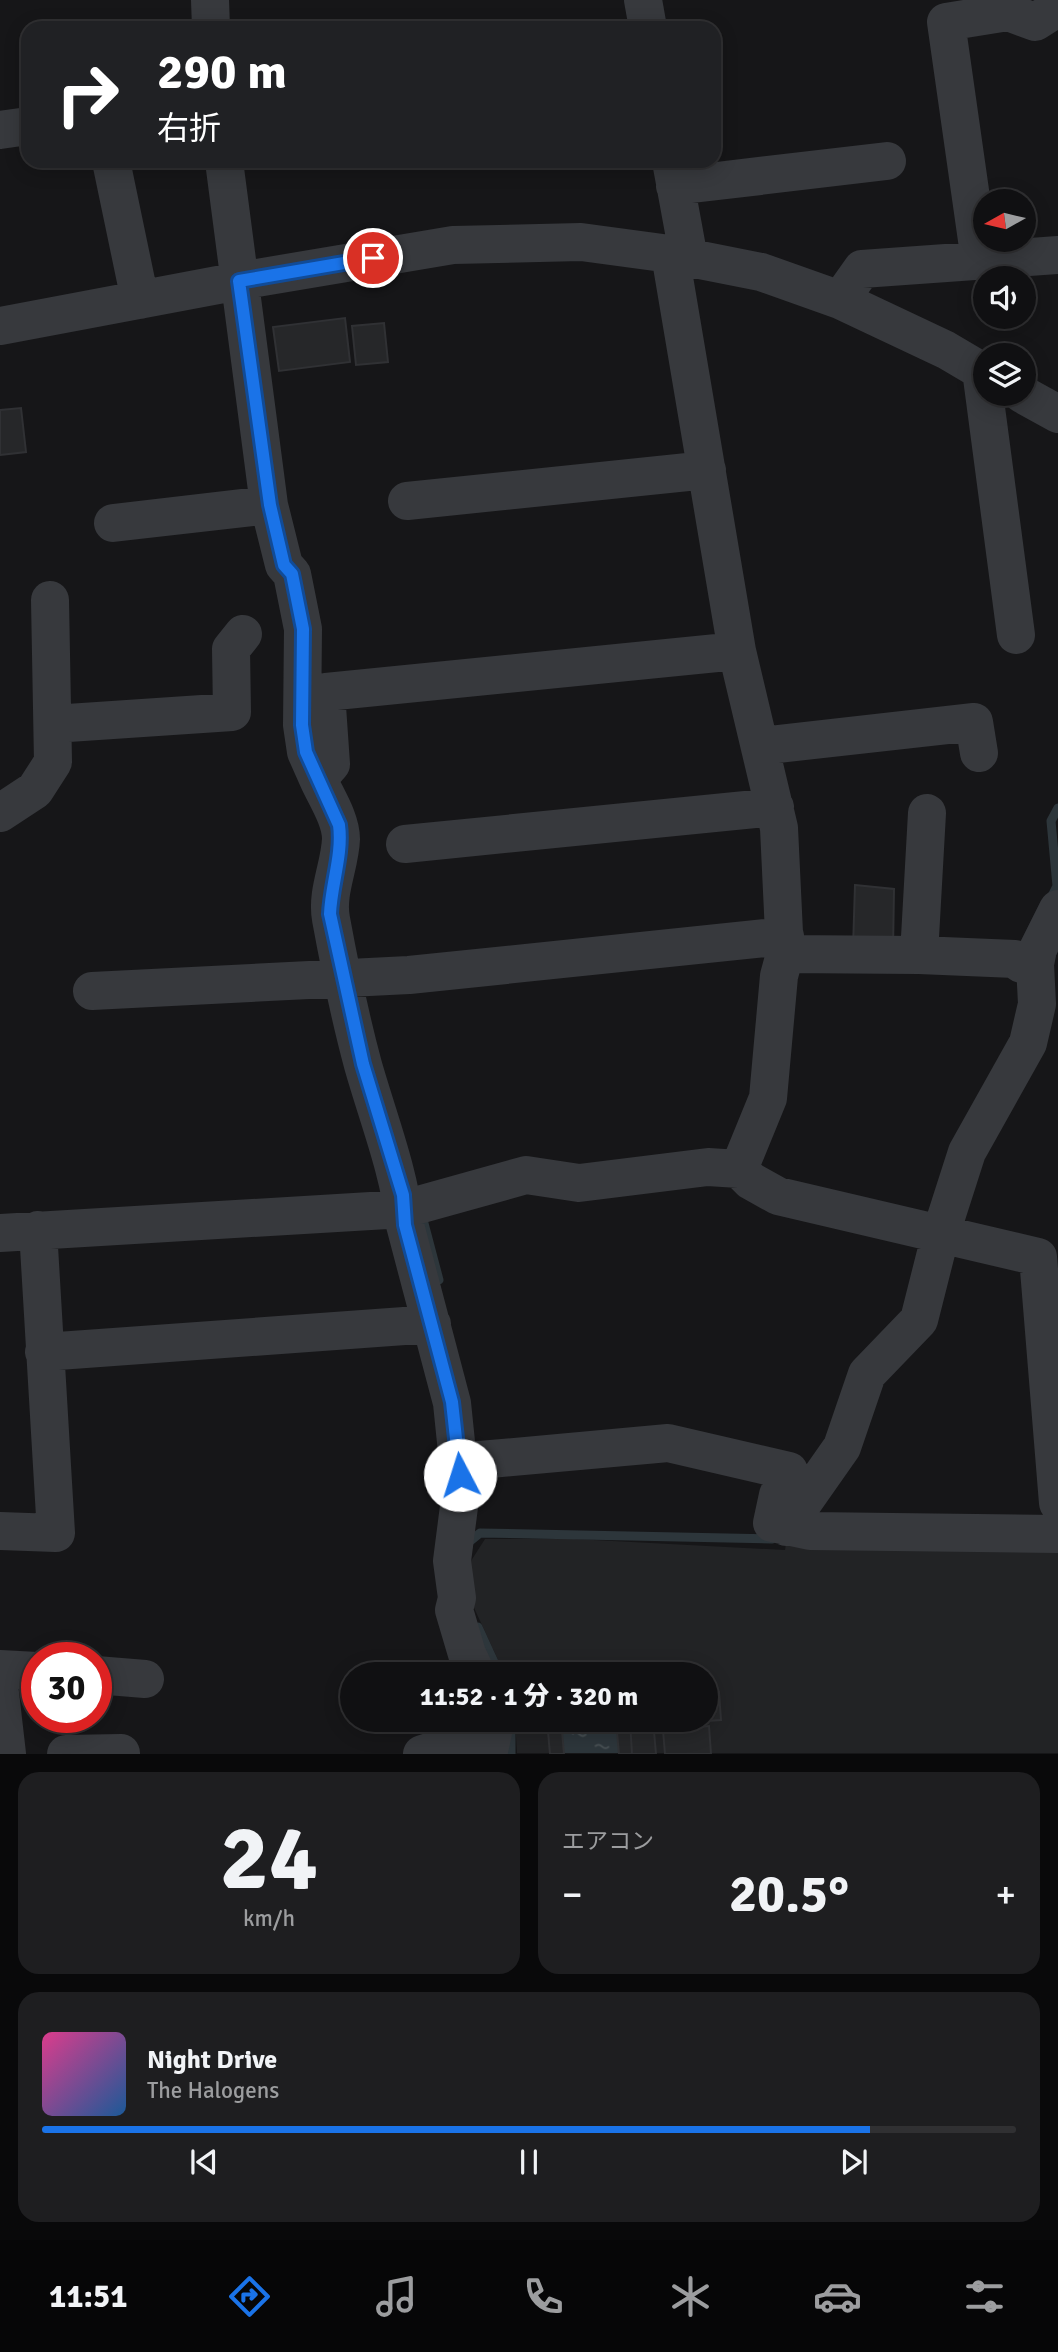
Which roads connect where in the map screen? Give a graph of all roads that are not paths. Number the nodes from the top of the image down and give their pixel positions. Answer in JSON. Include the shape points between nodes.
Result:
{"nodes":[{"id":1,"x":209,"y":0,"type":"edge"},
{"id":2,"x":643,"y":0,"type":"edge"},
{"id":3,"x":1055,"y":7,"type":"edge"},
{"id":4,"x":210,"y":21,"type":"edge"},
{"id":5,"x":648,"y":21,"type":"edge"},
{"id":6,"x":21,"y":127,"type":"edge"},
{"id":7,"x":0,"y":130,"type":"edge"},
{"id":8,"x":887,"y":161,"type":"dead end"},
{"id":9,"x":112,"y":168,"type":"edge"},
{"id":10,"x":224,"y":168,"type":"edge"},
{"id":11,"x":673,"y":173,"type":"edge"},
{"id":12,"x":1058,"y":256,"type":"edge"},
{"id":13,"x":680,"y":257,"type":"junction"},
{"id":14,"x":980,"y":261,"type":"junction"},
{"id":15,"x":239,"y":281,"type":"junction"},
{"id":16,"x":140,"y":300,"type":"junction"},
{"id":17,"x":840,"y":300,"type":"junction"},
{"id":18,"x":0,"y":326,"type":"edge"},
{"id":19,"x":973,"y":366,"type":"edge"},
{"id":20,"x":1036,"y":402,"type":"edge"},
{"id":21,"x":987,"y":406,"type":"edge"},
{"id":22,"x":1058,"y":414,"type":"edge"},
{"id":23,"x":707,"y":470,"type":"junction"},
{"id":24,"x":407,"y":501,"type":"dead end"},
{"id":25,"x":270,"y":505,"type":"junction"},
{"id":26,"x":113,"y":523,"type":"dead end"},
{"id":27,"x":50,"y":600,"type":"dead end"},
{"id":28,"x":243,"y":634,"type":"dead end"},
{"id":29,"x":1016,"y":635,"type":"dead end"},
{"id":30,"x":737,"y":651,"type":"junction"},
{"id":31,"x":52,"y":724,"type":"junction"},
{"id":32,"x":760,"y":746,"type":"junction"},
{"id":33,"x":979,"y":753,"type":"dead end"},
{"id":34,"x":323,"y":775,"type":"junction"},
{"id":35,"x":775,"y":807,"type":"junction"},
{"id":36,"x":0,"y":813,"type":"edge"},
{"id":37,"x":927,"y":813,"type":"dead end"},
{"id":38,"x":405,"y":844,"type":"dead end"},
{"id":39,"x":1058,"y":909,"type":"edge"},
{"id":40,"x":785,"y":945,"type":"junction"},
{"id":41,"x":919,"y":955,"type":"junction"},
{"id":42,"x":1035,"y":964,"type":"junction"},
{"id":43,"x":349,"y":978,"type":"junction"},
{"id":44,"x":92,"y":991,"type":"dead end"},
{"id":45,"x":739,"y":1169,"type":"junction"},
{"id":46,"x":412,"y":1207,"type":"junction"},
{"id":47,"x":38,"y":1230,"type":"junction"},
{"id":48,"x":0,"y":1233,"type":"edge"},
{"id":49,"x":941,"y":1233,"type":"junction"},
{"id":50,"x":432,"y":1324,"type":"junction"},
{"id":51,"x":44,"y":1352,"type":"junction"},
{"id":52,"x":469,"y":1459,"type":"junction"},
{"id":53,"x":1058,"y":1503,"type":"edge"},
{"id":54,"x":786,"y":1527,"type":"junction"},
{"id":55,"x":0,"y":1531,"type":"edge"},
{"id":56,"x":1058,"y":1534,"type":"edge"},
{"id":57,"x":471,"y":1662,"type":"edge"},
{"id":58,"x":0,"y":1669,"type":"edge"},
{"id":59,"x":21,"y":1670,"type":"edge"},
{"id":60,"x":112,"y":1676,"type":"edge"},
{"id":61,"x":145,"y":1679,"type":"dead end"},
{"id":62,"x":0,"y":1693,"type":"edge"},
{"id":63,"x":491,"y":1742,"type":"edge"},
{"id":64,"x":121,"y":1753,"type":"edge"},
{"id":65,"x":6,"y":1754,"type":"edge"},
{"id":66,"x":66,"y":1754,"type":"edge"},
{"id":67,"x":422,"y":1754,"type":"edge"}],
"edges":[{"from":1,"to":4,"type":"street"},
{"from":2,"to":5,"type":"street"},
{"from":3,"to":14,"type":"street","via":[[1035,22],[1008,12],[946,22]]},
{"from":6,"to":7,"type":"street"},
{"from":8,"to":11,"type":"street"},
{"from":9,"to":16,"type":"street"},
{"from":10,"to":15,"type":"street"},
{"from":11,"to":13,"type":"street"},
{"from":12,"to":14,"type":"street"},
{"from":13,"to":15,"type":"street","via":[[581,242],[453,245]]},
{"from":13,"to":17,"type":"street","via":[[761,272]]},
{"from":13,"to":23,"type":"street"},
{"from":14,"to":17,"type":"street","via":[[862,269]]},
{"from":15,"to":16,"type":"street"},
{"from":15,"to":25,"type":"street"},
{"from":16,"to":18,"type":"street"},
{"from":17,"to":19,"type":"street"},
{"from":20,"to":22,"type":"street"},
{"from":21,"to":29,"type":"street"},
{"from":23,"to":24,"type":"street"},
{"from":23,"to":30,"type":"street"},
{"from":25,"to":26,"type":"street"},
{"from":25,"to":34,"type":"street","via":[[284,565],[292,574],[303,629],[306,752]]},
{"from":27,"to":31,"type":"street"},
{"from":28,"to":31,"type":"street","via":[[231,649],[232,712]]},
{"from":30,"to":32,"type":"street"},
{"from":30,"to":34,"type":"street","via":[[326,692],[331,764]]},
{"from":31,"to":36,"type":"street","via":[[53,762],[35,790]]},
{"from":32,"to":33,"type":"street","via":[[974,722]]},
{"from":32,"to":35,"type":"street"},
{"from":34,"to":43,"type":"street","via":[[341,838],[330,914]]},
{"from":35,"to":38,"type":"street"},
{"from":35,"to":40,"type":"street"},
{"from":37,"to":41,"type":"street"},
{"from":39,"to":42,"type":"street"},
{"from":40,"to":41,"type":"street"},
{"from":40,"to":43,"type":"street"},
{"from":40,"to":45,"type":"street","via":[[768,1098]]},
{"from":41,"to":42,"type":"street","via":[[1016,959],[1021,964]]},
{"from":42,"to":49,"type":"street","via":[[1037,1004],[1028,1043],[967,1152]]},
{"from":43,"to":44,"type":"street"},
{"from":43,"to":46,"type":"street","via":[[363,1064],[403,1195]]},
{"from":45,"to":46,"type":"street","via":[[708,1167],[579,1183],[526,1175]]},
{"from":45,"to":49,"type":"street","via":[[778,1196]]},
{"from":46,"to":47,"type":"street"},
{"from":46,"to":50,"type":"street","via":[[405,1225]]},
{"from":47,"to":48,"type":"street"},
{"from":47,"to":51,"type":"street"},
{"from":49,"to":53,"type":"street","via":[[1038,1257]]},
{"from":49,"to":54,"type":"street","via":[[919,1320],[867,1374],[842,1447]]},
{"from":50,"to":51,"type":"street"},
{"from":50,"to":52,"type":"street"},
{"from":51,"to":55,"type":"street","via":[[56,1533]]},
{"from":52,"to":54,"type":"street","via":[[668,1443],[789,1471],[772,1523]]},
{"from":52,"to":57,"type":"street","via":[[452,1561],[454,1610]]},
{"from":54,"to":56,"type":"street"},
{"from":58,"to":59,"type":"street"},
{"from":60,"to":61,"type":"street"},
{"from":62,"to":65,"type":"street"},
{"from":63,"to":67,"type":"street"},
{"from":64,"to":66,"type":"street"}]}
